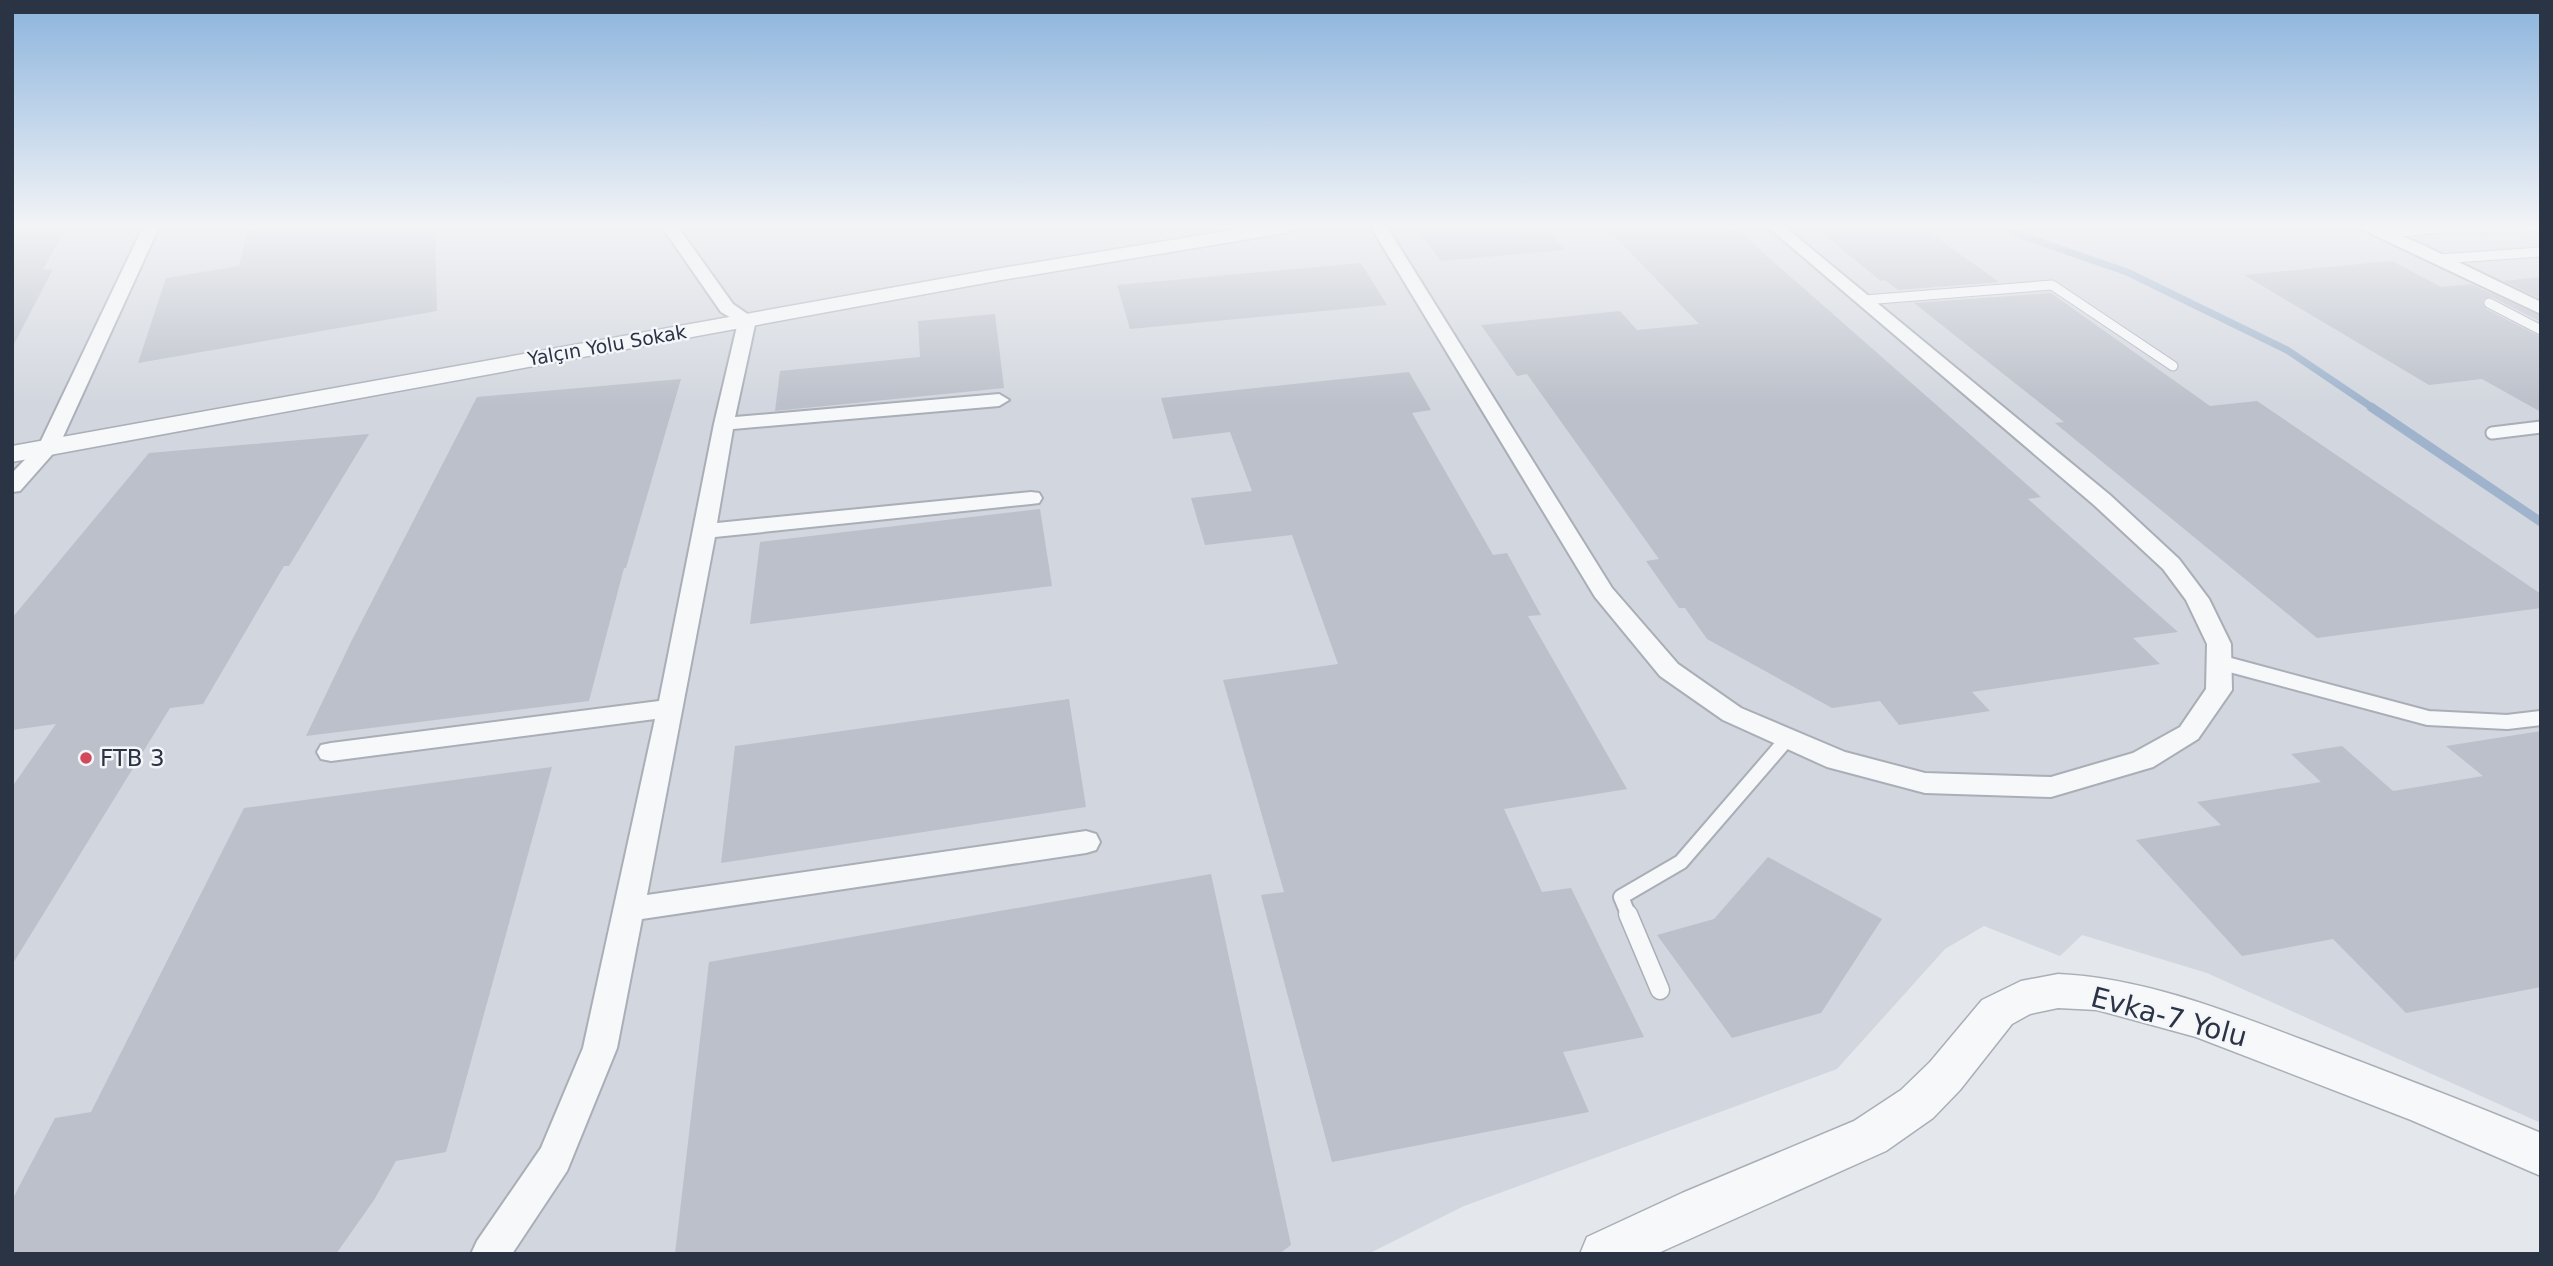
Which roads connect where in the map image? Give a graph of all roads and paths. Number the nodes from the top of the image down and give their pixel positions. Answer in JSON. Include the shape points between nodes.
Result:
{"nodes":[{"id":1,"x":124,"y":286,"type":"edge"},
{"id":2,"x":715,"y":286,"type":"edge"},
{"id":3,"x":885,"y":286,"type":"edge"},
{"id":4,"x":913,"y":286,"type":"edge"},
{"id":5,"x":1415,"y":286,"type":"edge"},
{"id":6,"x":1849,"y":286,"type":"edge"},
{"id":7,"x":2039,"y":286,"type":"edge"},
{"id":8,"x":2054,"y":286,"type":"edge"},
{"id":9,"x":2494,"y":286,"type":"edge"},
{"id":10,"x":1866,"y":300,"type":"junction"},
{"id":11,"x":2489,"y":303,"type":"dead end"},
{"id":12,"x":2541,"y":309,"type":"edge"},
{"id":13,"x":737,"y":314,"type":"junction"},
{"id":14,"x":2541,"y":330,"type":"edge"},
{"id":15,"x":2173,"y":366,"type":"dead end"},
{"id":16,"x":999,"y":400,"type":"dead end"},
{"id":17,"x":724,"y":424,"type":"junction"},
{"id":18,"x":59,"y":426,"type":"junction"},
{"id":19,"x":2541,"y":427,"type":"edge"},
{"id":20,"x":2492,"y":433,"type":"dead end"},
{"id":21,"x":12,"y":434,"type":"edge"},
{"id":22,"x":48,"y":448,"type":"junction"},
{"id":23,"x":12,"y":454,"type":"edge"},
{"id":24,"x":12,"y":486,"type":"edge"},
{"id":25,"x":1031,"y":498,"type":"dead end"},
{"id":26,"x":704,"y":531,"type":"junction"},
{"id":27,"x":2220,"y":662,"type":"junction"},
{"id":28,"x":671,"y":708,"type":"junction"},
{"id":29,"x":2541,"y":718,"type":"edge"},
{"id":30,"x":1788,"y":738,"type":"junction"},
{"id":31,"x":331,"y":752,"type":"dead end"},
{"id":32,"x":1087,"y":842,"type":"dead end"},
{"id":33,"x":629,"y":909,"type":"junction"},
{"id":34,"x":1660,"y":990,"type":"dead end"},
{"id":35,"x":2541,"y":1155,"type":"edge"},
{"id":36,"x":490,"y":1254,"type":"edge"},
{"id":37,"x":1604,"y":1254,"type":"edge"}],
"edges":[{"from":1,"to":18,"type":"street"},
{"from":2,"to":13,"type":"street"},
{"from":3,"to":13,"type":"street","name":"Yalçın Yolu Sokak"},
{"from":4,"to":13,"type":"street","name":"Yalçın Yolu Sokak"},
{"from":5,"to":30,"type":"street","via":[[1603,592],[1669,670],[1732,713]]},
{"from":6,"to":10,"type":"street"},
{"from":7,"to":10,"type":"lane"},
{"from":8,"to":15,"type":"lane"},
{"from":9,"to":12,"type":"street"},
{"from":10,"to":27,"type":"street","via":[[2171,564],[2197,599],[2219,644]]},
{"from":11,"to":14,"type":"lane"},
{"from":13,"to":17,"type":"street"},
{"from":13,"to":18,"type":"street","name":"Yalçın Yolu Sokak"},
{"from":13,"to":22,"type":"street","name":"Yalçın Yolu Sokak"},
{"from":16,"to":17,"type":"street"},
{"from":17,"to":26,"type":"street"},
{"from":18,"to":21,"type":"street","name":"Yalçın Yolu Sokak"},
{"from":18,"to":22,"type":"street"},
{"from":19,"to":20,"type":"lane"},
{"from":22,"to":23,"type":"street","name":"Yalçın Yolu Sokak"},
{"from":22,"to":24,"type":"street"},
{"from":25,"to":26,"type":"street"},
{"from":26,"to":28,"type":"street"},
{"from":27,"to":29,"type":"lane","via":[[2428,718],[2507,722]]},
{"from":27,"to":30,"type":"street","via":[[2219,690],[2189,733],[2143,760],[2051,787],[1925,783],[1837,760]]},
{"from":28,"to":31,"type":"street"},
{"from":28,"to":33,"type":"street"},
{"from":30,"to":34,"type":"lane","via":[[1681,862],[1621,897]]},
{"from":32,"to":33,"type":"street"},
{"from":33,"to":36,"type":"street","via":[[600,1048],[554,1159]]},
{"from":35,"to":37,"type":"street","name":"Evka-7 Yolu","via":[[2201,1020],[2097,993],[2058,991],[2021,998],[1997,1012],[1917,1104],[1870,1136]]}]}
